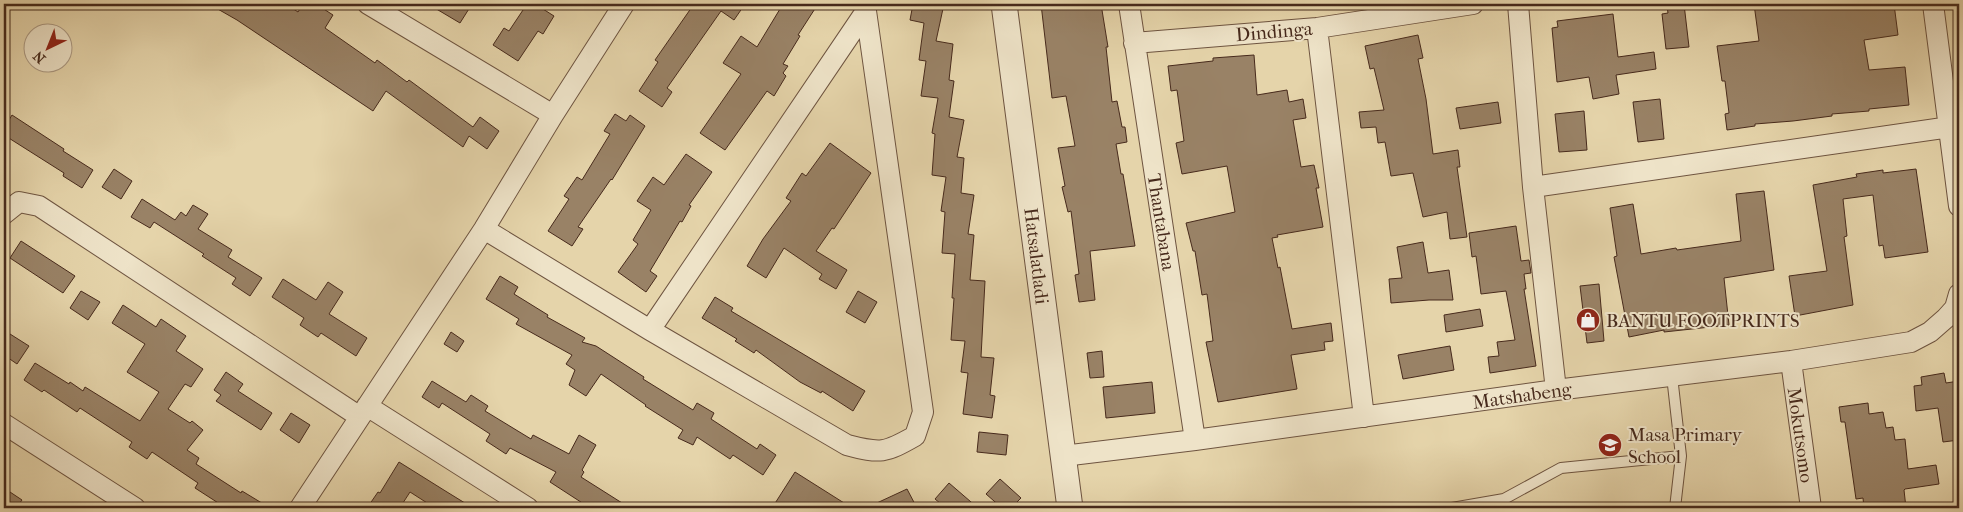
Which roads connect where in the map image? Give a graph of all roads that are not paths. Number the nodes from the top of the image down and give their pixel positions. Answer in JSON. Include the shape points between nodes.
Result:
{"nodes":[{"id":1,"x":370,"y":4,"type":"edge"},
{"id":2,"x":624,"y":4,"type":"edge"},
{"id":3,"x":1004,"y":4,"type":"edge"},
{"id":4,"x":1129,"y":4,"type":"edge"},
{"id":5,"x":1473,"y":4,"type":"edge"},
{"id":6,"x":1518,"y":4,"type":"edge"},
{"id":7,"x":1933,"y":4,"type":"edge"},
{"id":8,"x":866,"y":7,"type":"edge"},
{"id":9,"x":1317,"y":28,"type":"junction"},
{"id":10,"x":1134,"y":43,"type":"junction"},
{"id":11,"x":553,"y":115,"type":"junction"},
{"id":12,"x":1950,"y":127,"type":"junction"},
{"id":13,"x":1533,"y":187,"type":"junction"},
{"id":14,"x":1959,"y":201,"type":"edge"},
{"id":15,"x":4,"y":214,"type":"edge"},
{"id":16,"x":484,"y":229,"type":"junction"},
{"id":17,"x":1958,"y":305,"type":"edge"},
{"id":18,"x":650,"y":330,"type":"junction"},
{"id":19,"x":1791,"y":361,"type":"junction"},
{"id":20,"x":1672,"y":376,"type":"junction"},
{"id":21,"x":1556,"y":390,"type":"junction"},
{"id":22,"x":363,"y":412,"type":"junction"},
{"id":23,"x":1364,"y":417,"type":"junction"},
{"id":24,"x":4,"y":424,"type":"edge"},
{"id":25,"x":1195,"y":440,"type":"junction"},
{"id":26,"x":1063,"y":456,"type":"junction"},
{"id":27,"x":1681,"y":456,"type":"junction"},
{"id":28,"x":135,"y":508,"type":"edge"},
{"id":29,"x":300,"y":508,"type":"edge"},
{"id":30,"x":528,"y":508,"type":"edge"},
{"id":31,"x":1070,"y":508,"type":"edge"},
{"id":32,"x":1452,"y":508,"type":"edge"},
{"id":33,"x":1675,"y":508,"type":"edge"},
{"id":34,"x":1811,"y":508,"type":"edge"}],
"edges":[{"from":1,"to":11,"type":"street"},
{"from":2,"to":11,"type":"street"},
{"from":3,"to":26,"type":"street","name":"Hatsalatladi"},
{"from":4,"to":10,"type":"street","name":"Thantabana"},
{"from":5,"to":9,"type":"street","name":"Dindinga"},
{"from":6,"to":13,"type":"street"},
{"from":7,"to":12,"type":"street"},
{"from":8,"to":18,"type":"street"},
{"from":8,"to":18,"type":"street","via":[[923,412],[915,436],[891,449],[870,452],[847,445]]},
{"from":9,"to":10,"type":"street","name":"Dindinga"},
{"from":9,"to":23,"type":"street"},
{"from":10,"to":25,"type":"street","name":"Thantabana"},
{"from":11,"to":16,"type":"street"},
{"from":12,"to":13,"type":"street"},
{"from":12,"to":14,"type":"street"},
{"from":13,"to":21,"type":"street"},
{"from":15,"to":22,"type":"street","via":[[19,202],[39,206]]},
{"from":16,"to":18,"type":"street"},
{"from":16,"to":22,"type":"street"},
{"from":17,"to":19,"type":"street","name":"Matshabeng","via":[[1930,332],[1911,342]]},
{"from":19,"to":20,"type":"street","name":"Matshabeng"},
{"from":19,"to":34,"type":"street","name":"Mokutsomo"},
{"from":20,"to":21,"type":"street","name":"Matshabeng"},
{"from":20,"to":27,"type":"lane"},
{"from":21,"to":23,"type":"street","name":"Matshabeng"},
{"from":22,"to":29,"type":"street"},
{"from":22,"to":30,"type":"street"},
{"from":23,"to":25,"type":"street","name":"Matshabeng"},
{"from":24,"to":28,"type":"street"},
{"from":25,"to":26,"type":"street","name":"Matshabeng"},
{"from":26,"to":31,"type":"street","name":"Hatsalatladi"},
{"from":27,"to":32,"type":"lane","via":[[1562,468],[1504,500]]},
{"from":27,"to":33,"type":"lane"}]}
